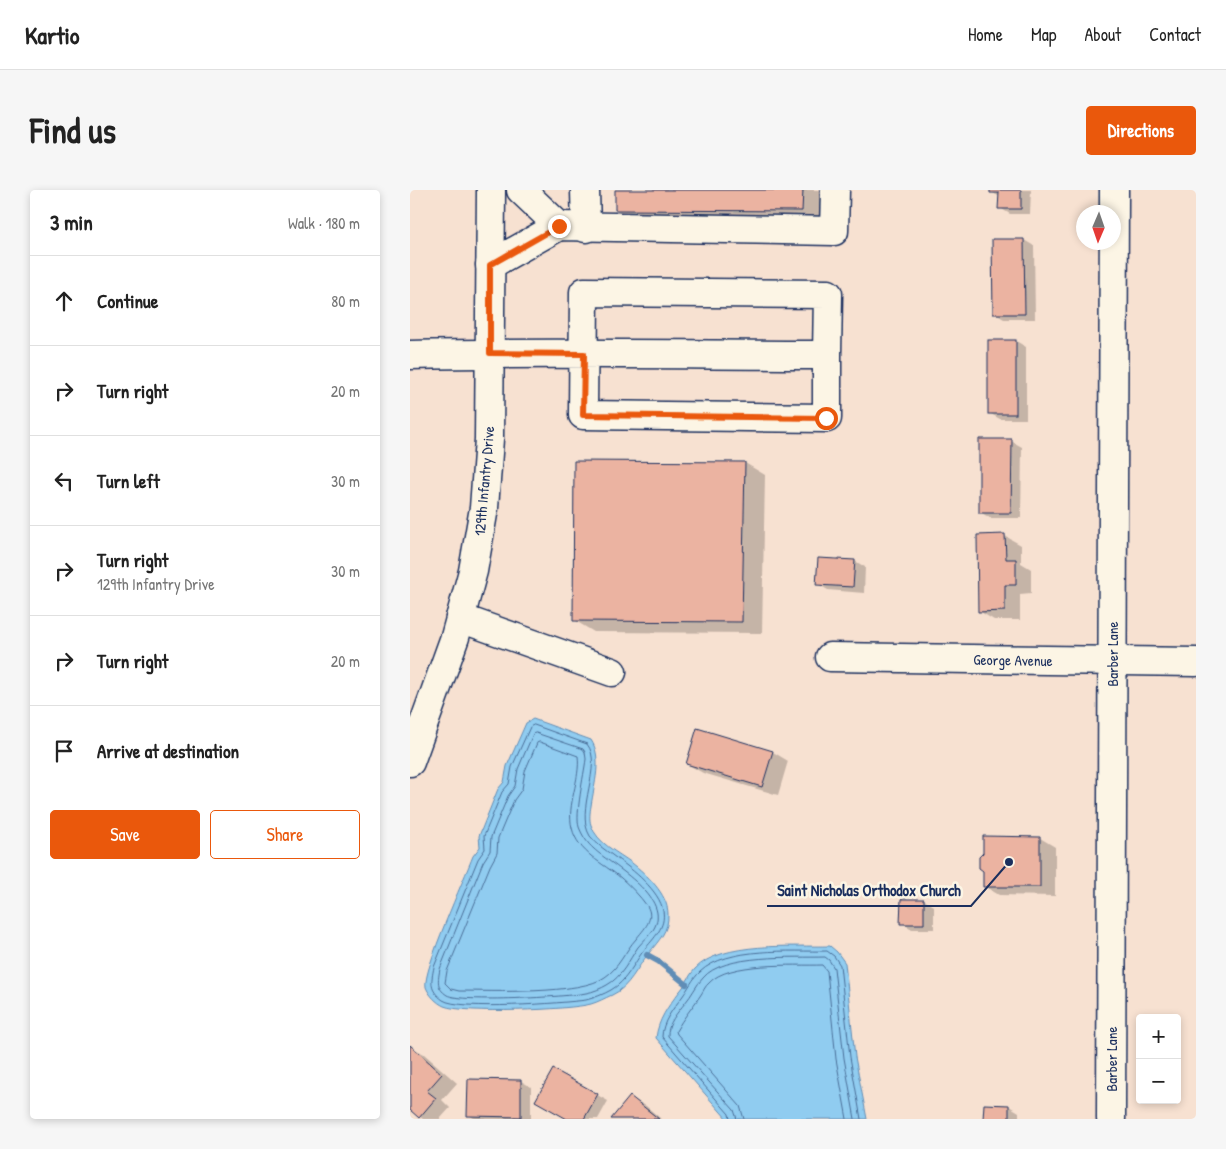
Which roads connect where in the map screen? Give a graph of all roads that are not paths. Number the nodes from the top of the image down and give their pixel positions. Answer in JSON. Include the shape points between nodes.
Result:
{"nodes":[{"id":1,"x":491,"y":190,"type":"edge"},
{"id":2,"x":521,"y":190,"type":"edge"},
{"id":3,"x":585,"y":190,"type":"edge"},
{"id":4,"x":835,"y":190,"type":"edge"},
{"id":5,"x":1114,"y":190,"type":"edge"},
{"id":6,"x":573,"y":227,"type":"junction"},
{"id":7,"x":490,"y":265,"type":"junction"},
{"id":8,"x":490,"y":353,"type":"junction"},
{"id":9,"x":584,"y":354,"type":"junction"},
{"id":10,"x":410,"y":355,"type":"edge"},
{"id":11,"x":827,"y":356,"type":"junction"},
{"id":12,"x":460,"y":618,"type":"junction"},
{"id":13,"x":830,"y":657,"type":"dead end"},
{"id":14,"x":1112,"y":661,"type":"junction"},
{"id":15,"x":1196,"y":662,"type":"edge"},
{"id":16,"x":612,"y":672,"type":"dead end"},
{"id":17,"x":410,"y":762,"type":"edge"},
{"id":18,"x":1111,"y":1119,"type":"edge"}],
"edges":[{"from":1,"to":7,"type":"street","name":"129th Infantry Drive"},
{"from":2,"to":6,"type":"street"},
{"from":3,"to":6,"type":"street"},
{"from":4,"to":6,"type":"street","via":[[834,231]]},
{"from":5,"to":14,"type":"street","name":"Barber Lane"},
{"from":6,"to":7,"type":"street"},
{"from":7,"to":8,"type":"street","name":"129th Infantry Drive"},
{"from":8,"to":9,"type":"street"},
{"from":8,"to":10,"type":"street"},
{"from":8,"to":12,"type":"street","name":"129th Infantry Drive","via":[[484,508],[473,571]]},
{"from":9,"to":11,"type":"street"},
{"from":9,"to":11,"type":"street","via":[[583,415],[817,418],[826,418]]},
{"from":9,"to":11,"type":"street","via":[[584,292],[828,294]]},
{"from":12,"to":16,"type":"street"},
{"from":12,"to":17,"type":"street","name":"129th Infantry Drive"},
{"from":13,"to":14,"type":"street","name":"George Avenue"},
{"from":14,"to":15,"type":"street","name":"George Avenue"},
{"from":14,"to":18,"type":"street","name":"Barber Lane"}]}
